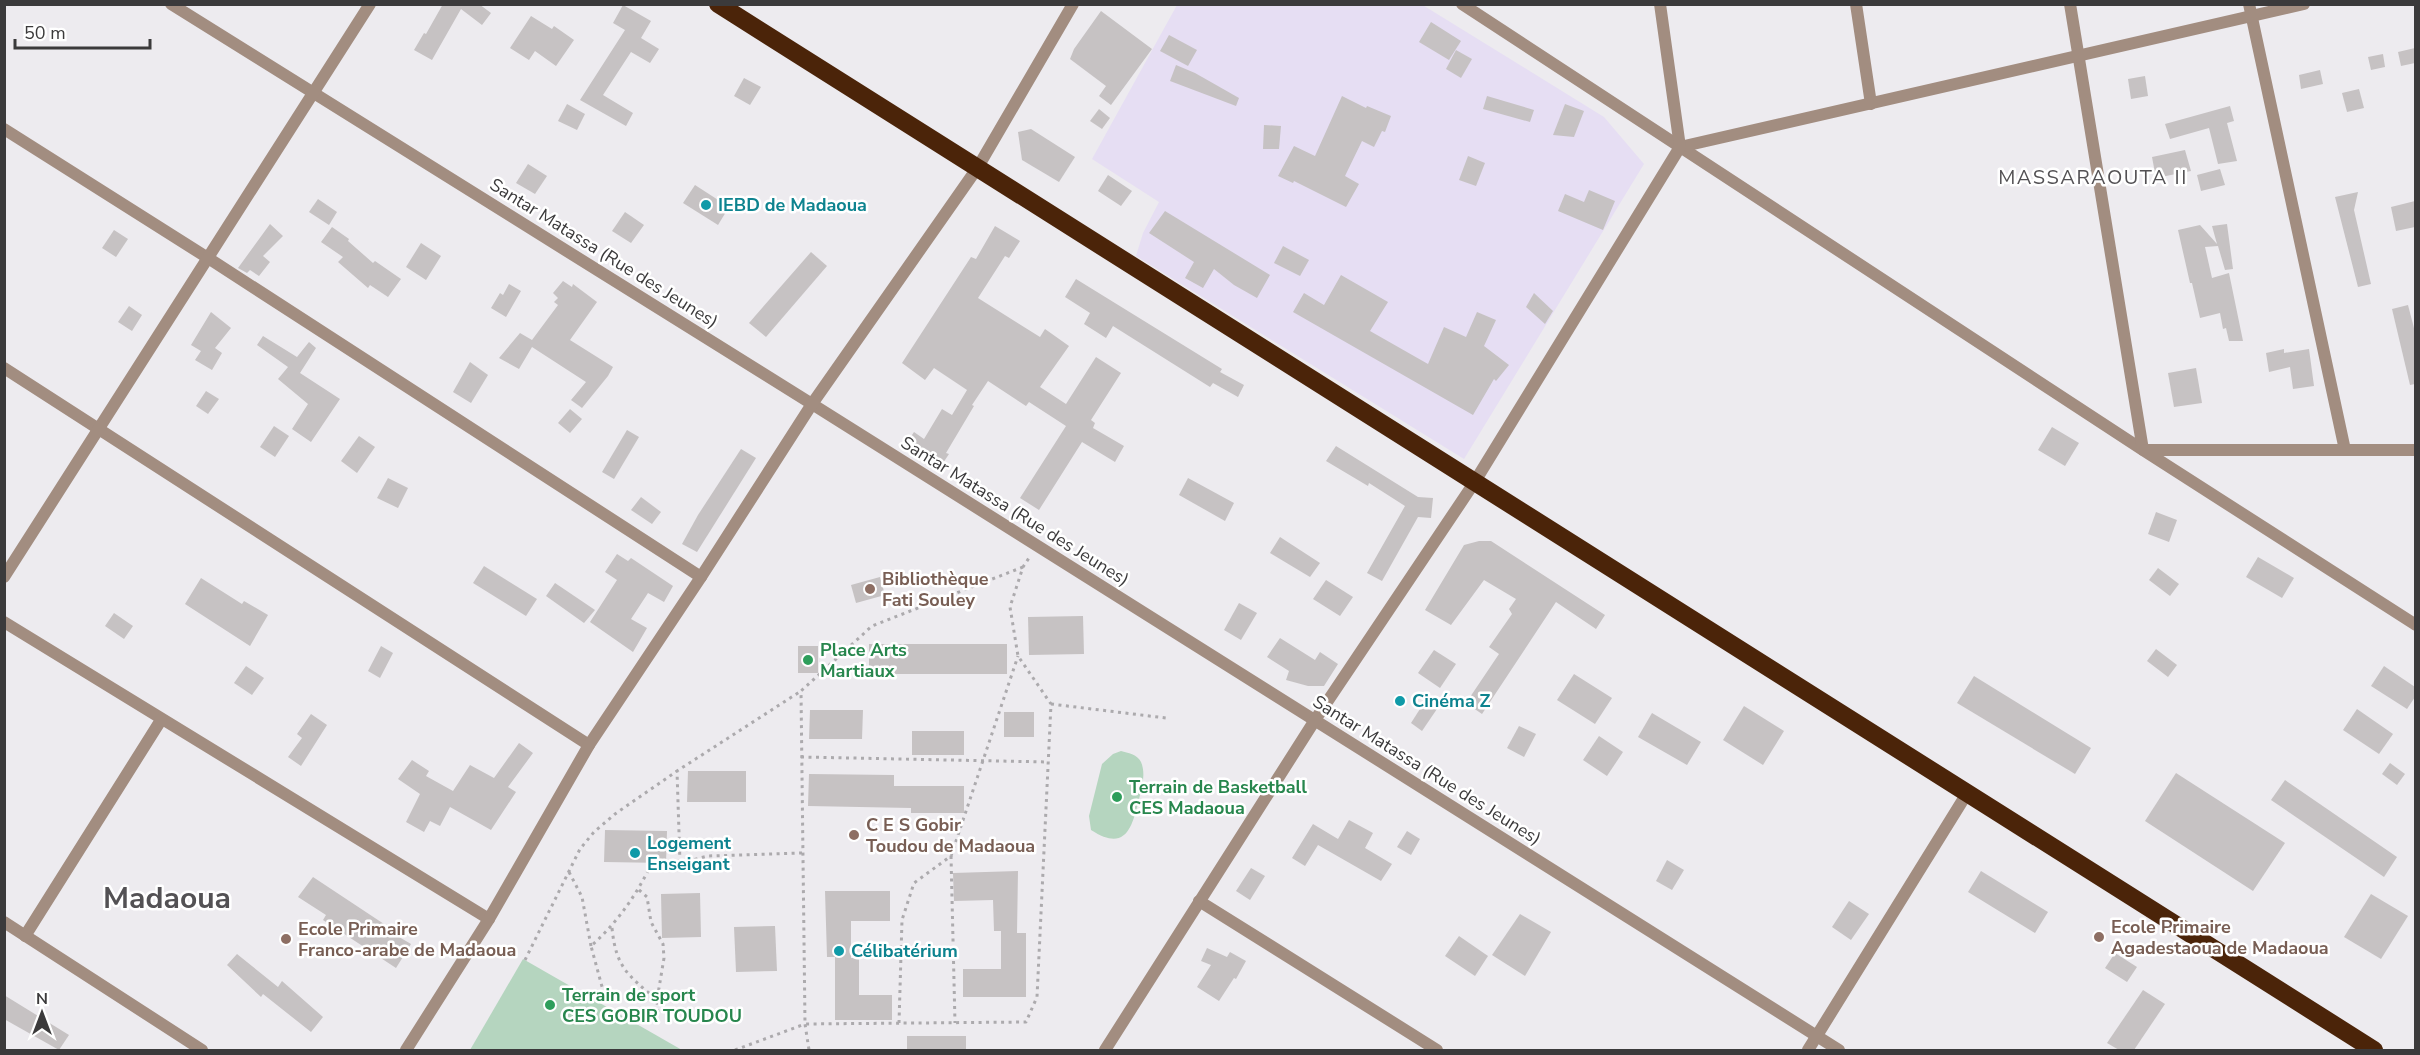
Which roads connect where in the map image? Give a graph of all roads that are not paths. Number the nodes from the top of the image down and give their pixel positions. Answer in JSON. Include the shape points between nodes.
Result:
{"nodes":[{"id":1,"x":171,"y":4,"type":"edge"},
{"id":2,"x":370,"y":4,"type":"edge"},
{"id":3,"x":718,"y":4,"type":"edge"},
{"id":4,"x":1073,"y":4,"type":"edge"},
{"id":5,"x":1462,"y":4,"type":"edge"},
{"id":6,"x":1660,"y":4,"type":"edge"},
{"id":7,"x":1856,"y":4,"type":"edge"},
{"id":8,"x":2070,"y":4,"type":"edge"},
{"id":9,"x":2304,"y":4,"type":"edge"},
{"id":10,"x":2250,"y":10,"type":"edge"},
{"id":11,"x":2078,"y":56,"type":"junction"},
{"id":12,"x":314,"y":92,"type":"junction"},
{"id":13,"x":1871,"y":104,"type":"junction"},
{"id":14,"x":4,"y":129,"type":"edge"},
{"id":15,"x":1680,"y":147,"type":"junction"},
{"id":16,"x":978,"y":167,"type":"junction"},
{"id":17,"x":208,"y":258,"type":"junction"},
{"id":18,"x":4,"y":368,"type":"edge"},
{"id":19,"x":812,"y":404,"type":"junction"},
{"id":20,"x":99,"y":428,"type":"junction"},
{"id":21,"x":2144,"y":450,"type":"junction"},
{"id":22,"x":2345,"y":450,"type":"junction"},
{"id":23,"x":2415,"y":450,"type":"edge"},
{"id":24,"x":1474,"y":483,"type":"junction"},
{"id":25,"x":4,"y":578,"type":"edge"},
{"id":26,"x":701,"y":578,"type":"junction"},
{"id":27,"x":4,"y":622,"type":"edge"},
{"id":28,"x":2415,"y":625,"type":"edge"},
{"id":29,"x":161,"y":720,"type":"junction"},
{"id":30,"x":1315,"y":720,"type":"junction"},
{"id":31,"x":589,"y":745,"type":"junction"},
{"id":32,"x":1966,"y":795,"type":"junction"},
{"id":33,"x":1199,"y":901,"type":"junction"},
{"id":34,"x":489,"y":919,"type":"junction"},
{"id":35,"x":4,"y":922,"type":"edge"},
{"id":36,"x":26,"y":936,"type":"junction"},
{"id":37,"x":1817,"y":1037,"type":"junction"},
{"id":38,"x":202,"y":1050,"type":"edge"},
{"id":39,"x":406,"y":1050,"type":"edge"},
{"id":40,"x":1105,"y":1050,"type":"edge"},
{"id":41,"x":1437,"y":1050,"type":"edge"},
{"id":42,"x":1808,"y":1050,"type":"edge"},
{"id":43,"x":1839,"y":1050,"type":"edge"},
{"id":44,"x":2374,"y":1050,"type":"edge"}],
"edges":[{"from":1,"to":12,"type":"street","name":"Santar Matassa (Rue des Jeunes)"},
{"from":2,"to":12,"type":"street"},
{"from":3,"to":16,"type":"highway"},
{"from":4,"to":16,"type":"street"},
{"from":5,"to":15,"type":"street"},
{"from":6,"to":15,"type":"street"},
{"from":7,"to":13,"type":"street"},
{"from":8,"to":11,"type":"street"},
{"from":9,"to":10,"type":"street"},
{"from":10,"to":11,"type":"street"},
{"from":10,"to":22,"type":"street"},
{"from":11,"to":13,"type":"street"},
{"from":11,"to":21,"type":"street"},
{"from":12,"to":17,"type":"street"},
{"from":12,"to":19,"type":"street","name":"Santar Matassa (Rue des Jeunes)"},
{"from":13,"to":15,"type":"street"},
{"from":14,"to":17,"type":"street"},
{"from":15,"to":21,"type":"street"},
{"from":15,"to":24,"type":"street"},
{"from":16,"to":19,"type":"street"},
{"from":16,"to":24,"type":"highway"},
{"from":17,"to":20,"type":"street"},
{"from":17,"to":26,"type":"street"},
{"from":18,"to":20,"type":"street"},
{"from":19,"to":26,"type":"street"},
{"from":19,"to":30,"type":"street","name":"Santar Matassa (Rue des Jeunes)"},
{"from":20,"to":25,"type":"street"},
{"from":20,"to":31,"type":"street"},
{"from":21,"to":22,"type":"street"},
{"from":21,"to":28,"type":"street"},
{"from":22,"to":23,"type":"street"},
{"from":24,"to":30,"type":"street"},
{"from":24,"to":32,"type":"highway"},
{"from":26,"to":31,"type":"street"},
{"from":27,"to":29,"type":"street"},
{"from":29,"to":34,"type":"street"},
{"from":29,"to":36,"type":"street"},
{"from":30,"to":33,"type":"street"},
{"from":30,"to":37,"type":"street","name":"Santar Matassa (Rue des Jeunes)"},
{"from":31,"to":34,"type":"street"},
{"from":32,"to":37,"type":"street"},
{"from":32,"to":44,"type":"highway"},
{"from":33,"to":40,"type":"street"},
{"from":33,"to":41,"type":"street"},
{"from":34,"to":39,"type":"street"},
{"from":35,"to":36,"type":"street"},
{"from":36,"to":38,"type":"street"},
{"from":37,"to":42,"type":"street"},
{"from":37,"to":43,"type":"street","name":"Santar Matassa (Rue des Jeunes)"}]}
